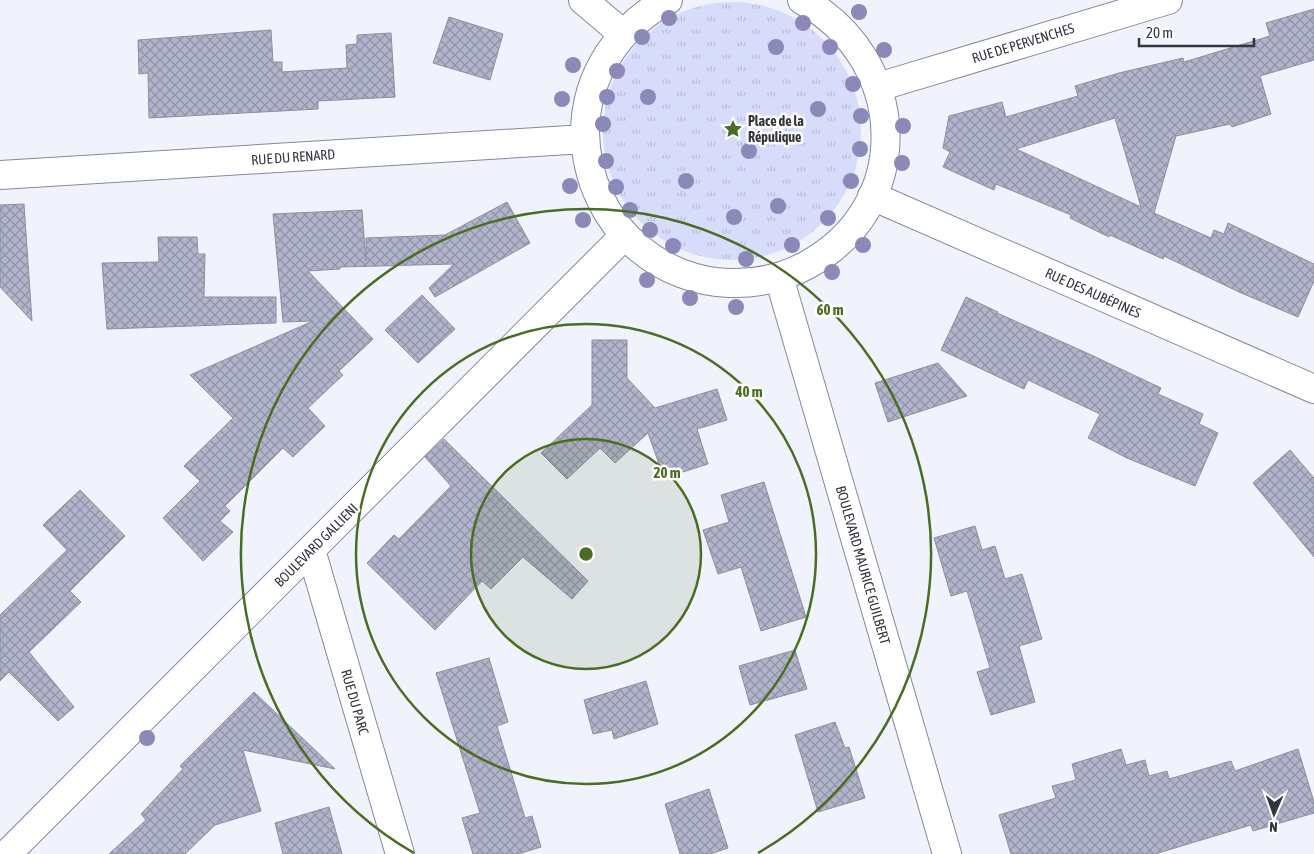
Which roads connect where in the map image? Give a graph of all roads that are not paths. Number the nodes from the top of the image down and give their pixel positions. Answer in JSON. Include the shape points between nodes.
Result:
{"nodes":[{"id":1,"x":583,"y":0,"type":"edge"},
{"id":2,"x":668,"y":0,"type":"edge"},
{"id":3,"x":1168,"y":0,"type":"edge"},
{"id":4,"x":806,"y":1,"type":"edge"},
{"id":5,"x":623,"y":34,"type":"junction"},
{"id":6,"x":878,"y":86,"type":"junction"},
{"id":7,"x":585,"y":139,"type":"junction"},
{"id":8,"x":0,"y":175,"type":"edge"},
{"id":9,"x":872,"y":196,"type":"junction"},
{"id":10,"x":625,"y":235,"type":"junction"},
{"id":11,"x":779,"y":277,"type":"junction"},
{"id":12,"x":1314,"y":390,"type":"edge"},
{"id":13,"x":311,"y":550,"type":"junction"},
{"id":14,"x":7,"y":854,"type":"edge"},
{"id":15,"x":400,"y":854,"type":"edge"},
{"id":16,"x":948,"y":854,"type":"edge"}],
"edges":[{"from":1,"to":5,"type":"street"},
{"from":2,"to":5,"type":"street"},
{"from":3,"to":6,"type":"street","name":"RUE DE PERVENCHES"},
{"from":4,"to":6,"type":"street","via":[[854,42]]},
{"from":5,"to":7,"type":"street","via":[[594,83],[587,109]]},
{"from":6,"to":9,"type":"street","via":[[885,144],[880,175]]},
{"from":7,"to":8,"type":"street","name":"RUE DU RENARD"},
{"from":7,"to":10,"type":"street","via":[[596,189],[613,221]]},
{"from":9,"to":11,"type":"street","via":[[859,220],[828,252]]},
{"from":9,"to":12,"type":"street","name":"RUE DES AUBÉPINES"},
{"from":10,"to":11,"type":"street","via":[[645,254],[678,273],[735,284]]},
{"from":10,"to":13,"type":"street","name":"BOULEVARD GALLIENI"},
{"from":11,"to":16,"type":"street","name":"BOULEVARD MAURICE GUILBERT"},
{"from":13,"to":14,"type":"street","name":"BOULEVARD GALLIENI"},
{"from":13,"to":15,"type":"street","name":"RUE DU PARC"}]}
